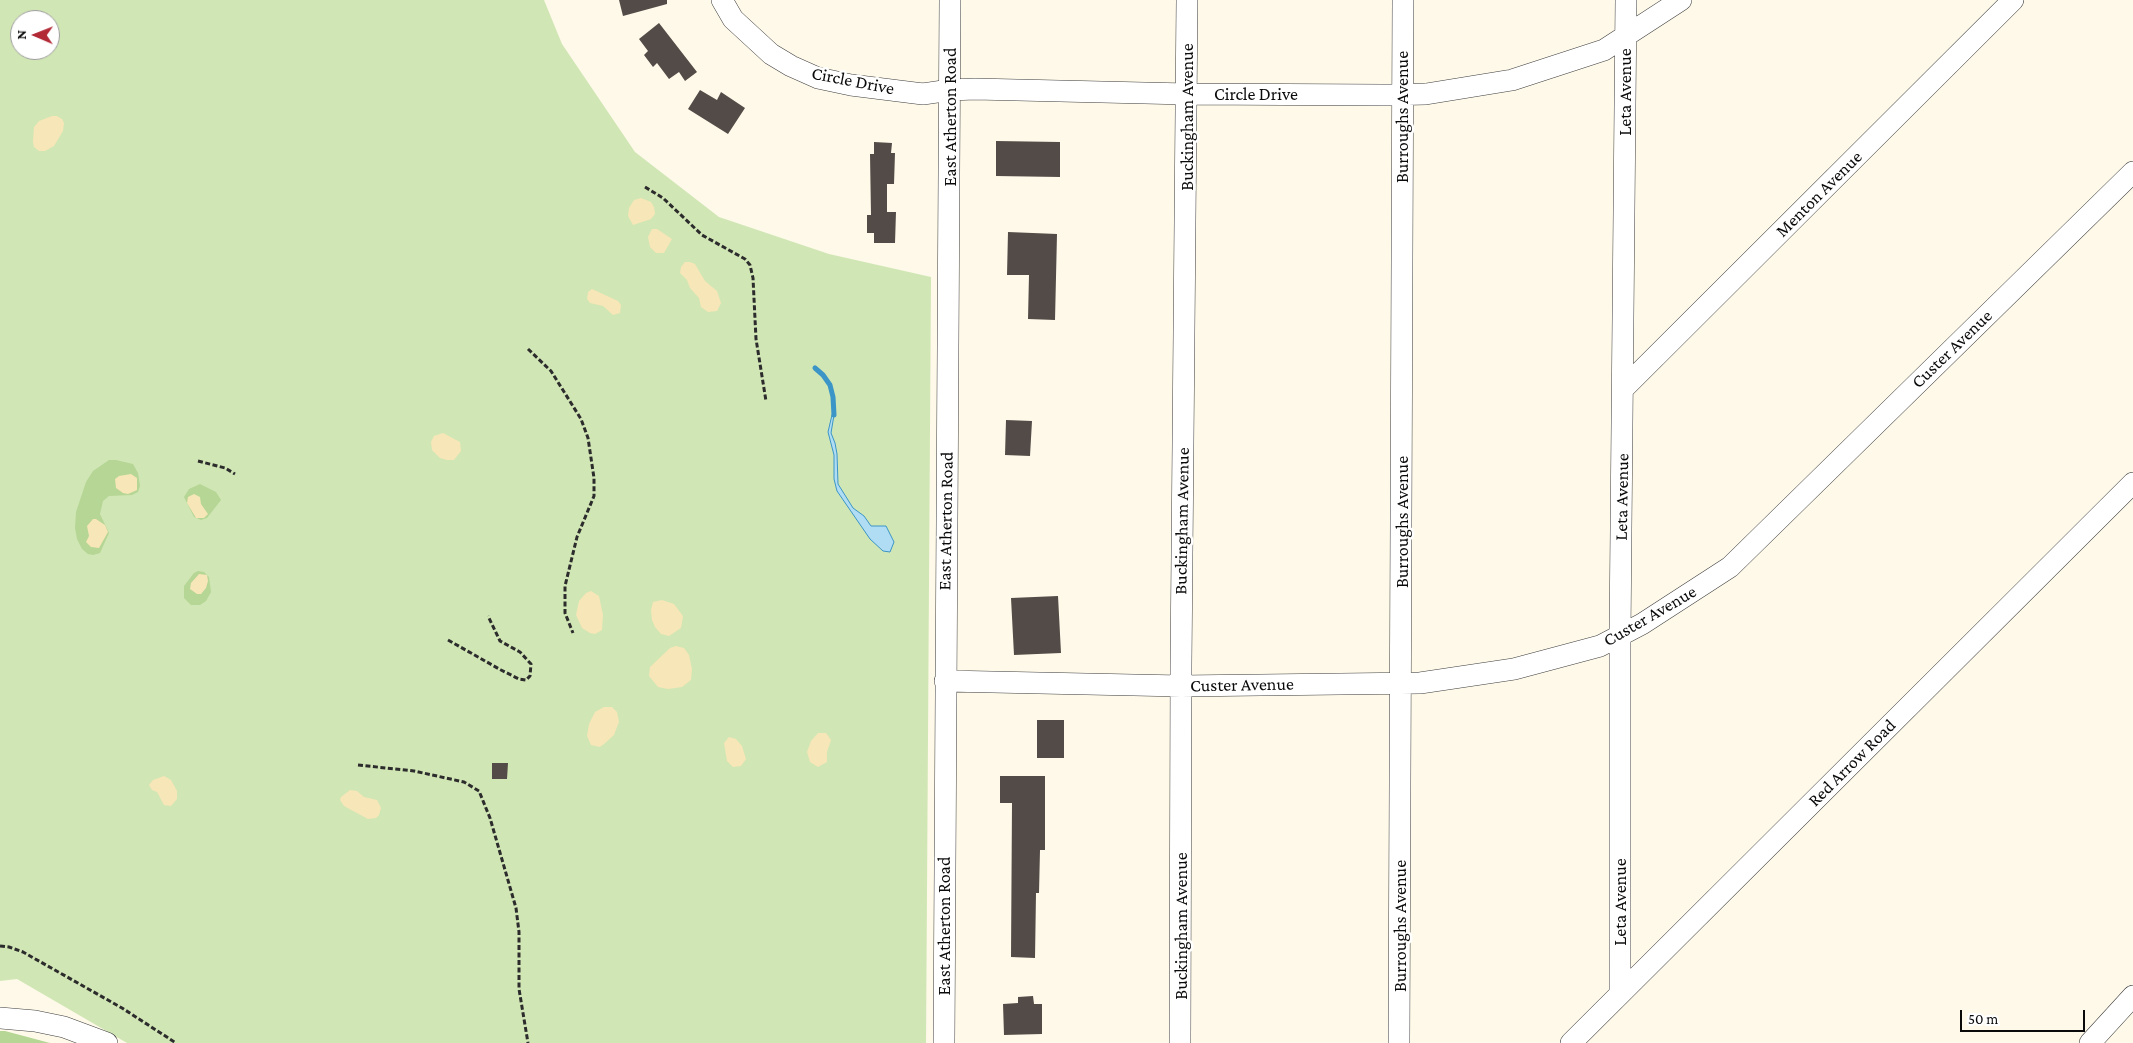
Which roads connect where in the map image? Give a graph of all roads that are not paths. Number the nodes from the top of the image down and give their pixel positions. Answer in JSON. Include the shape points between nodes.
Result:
{"nodes":[{"id":1,"x":722,"y":0,"type":"edge"},
{"id":2,"x":950,"y":0,"type":"edge"},
{"id":3,"x":1187,"y":0,"type":"edge"},
{"id":4,"x":1402,"y":0,"type":"edge"},
{"id":5,"x":1626,"y":0,"type":"edge"},
{"id":6,"x":1681,"y":0,"type":"edge"},
{"id":7,"x":2014,"y":0,"type":"edge"},
{"id":8,"x":1626,"y":38,"type":"junction"},
{"id":9,"x":950,"y":90,"type":"junction"},
{"id":10,"x":1187,"y":94,"type":"junction"},
{"id":11,"x":1402,"y":95,"type":"junction"},
{"id":12,"x":2133,"y":172,"type":"edge"},
{"id":13,"x":1624,"y":389,"type":"junction"},
{"id":14,"x":2133,"y":483,"type":"edge"},
{"id":15,"x":1620,"y":636,"type":"junction"},
{"id":16,"x":945,"y":681,"type":"junction"},
{"id":17,"x":1402,"y":684,"type":"junction"},
{"id":18,"x":1181,"y":686,"type":"junction"},
{"id":19,"x":1620,"y":994,"type":"junction"},
{"id":20,"x":2133,"y":996,"type":"edge"},
{"id":21,"x":0,"y":1018,"type":"edge"},
{"id":22,"x":107,"y":1043,"type":"edge"},
{"id":23,"x":944,"y":1043,"type":"edge"},
{"id":24,"x":1180,"y":1043,"type":"edge"},
{"id":25,"x":1399,"y":1043,"type":"edge"},
{"id":26,"x":1571,"y":1043,"type":"edge"},
{"id":27,"x":2090,"y":1043,"type":"edge"}],
"edges":[{"from":1,"to":9,"type":"street","name":"Circle Drive","via":[[733,19],[771,54],[818,78],[923,94]]},
{"from":2,"to":9,"type":"street","name":"East Atherton Road"},
{"from":3,"to":10,"type":"street","name":"Buckingham Avenue"},
{"from":4,"to":11,"type":"street","name":"Burroughs Avenue"},
{"from":5,"to":8,"type":"street","name":"Leta Avenue"},
{"from":6,"to":8,"type":"street","name":"Circle Drive"},
{"from":7,"to":13,"type":"street","name":"Menton Avenue"},
{"from":8,"to":11,"type":"street","name":"Circle Drive","via":[[1604,50],[1512,80]]},
{"from":8,"to":13,"type":"street","name":"Leta Avenue"},
{"from":9,"to":10,"type":"street","name":"Circle Drive"},
{"from":9,"to":16,"type":"street","name":"East Atherton Road"},
{"from":10,"to":11,"type":"street","name":"Circle Drive"},
{"from":10,"to":18,"type":"street","name":"Buckingham Avenue"},
{"from":11,"to":17,"type":"street","name":"Burroughs Avenue"},
{"from":12,"to":15,"type":"street","name":"Custer Avenue","via":[[1730,567]]},
{"from":13,"to":15,"type":"street","name":"Leta Avenue"},
{"from":14,"to":19,"type":"street","name":"Red Arrow Road"},
{"from":15,"to":17,"type":"street","name":"Custer Avenue","via":[[1600,646],[1514,669]]},
{"from":15,"to":19,"type":"street","name":"Leta Avenue"},
{"from":16,"to":18,"type":"street","name":"Custer Avenue"},
{"from":16,"to":23,"type":"street","name":"East Atherton Road"},
{"from":17,"to":18,"type":"street","name":"Custer Avenue"},
{"from":17,"to":25,"type":"street","name":"Burroughs Avenue"},
{"from":18,"to":24,"type":"street","name":"Buckingham Avenue"},
{"from":19,"to":26,"type":"street","name":"Red Arrow Road"},
{"from":20,"to":27,"type":"street"},
{"from":21,"to":22,"type":"street","via":[[35,1021]]}]}
